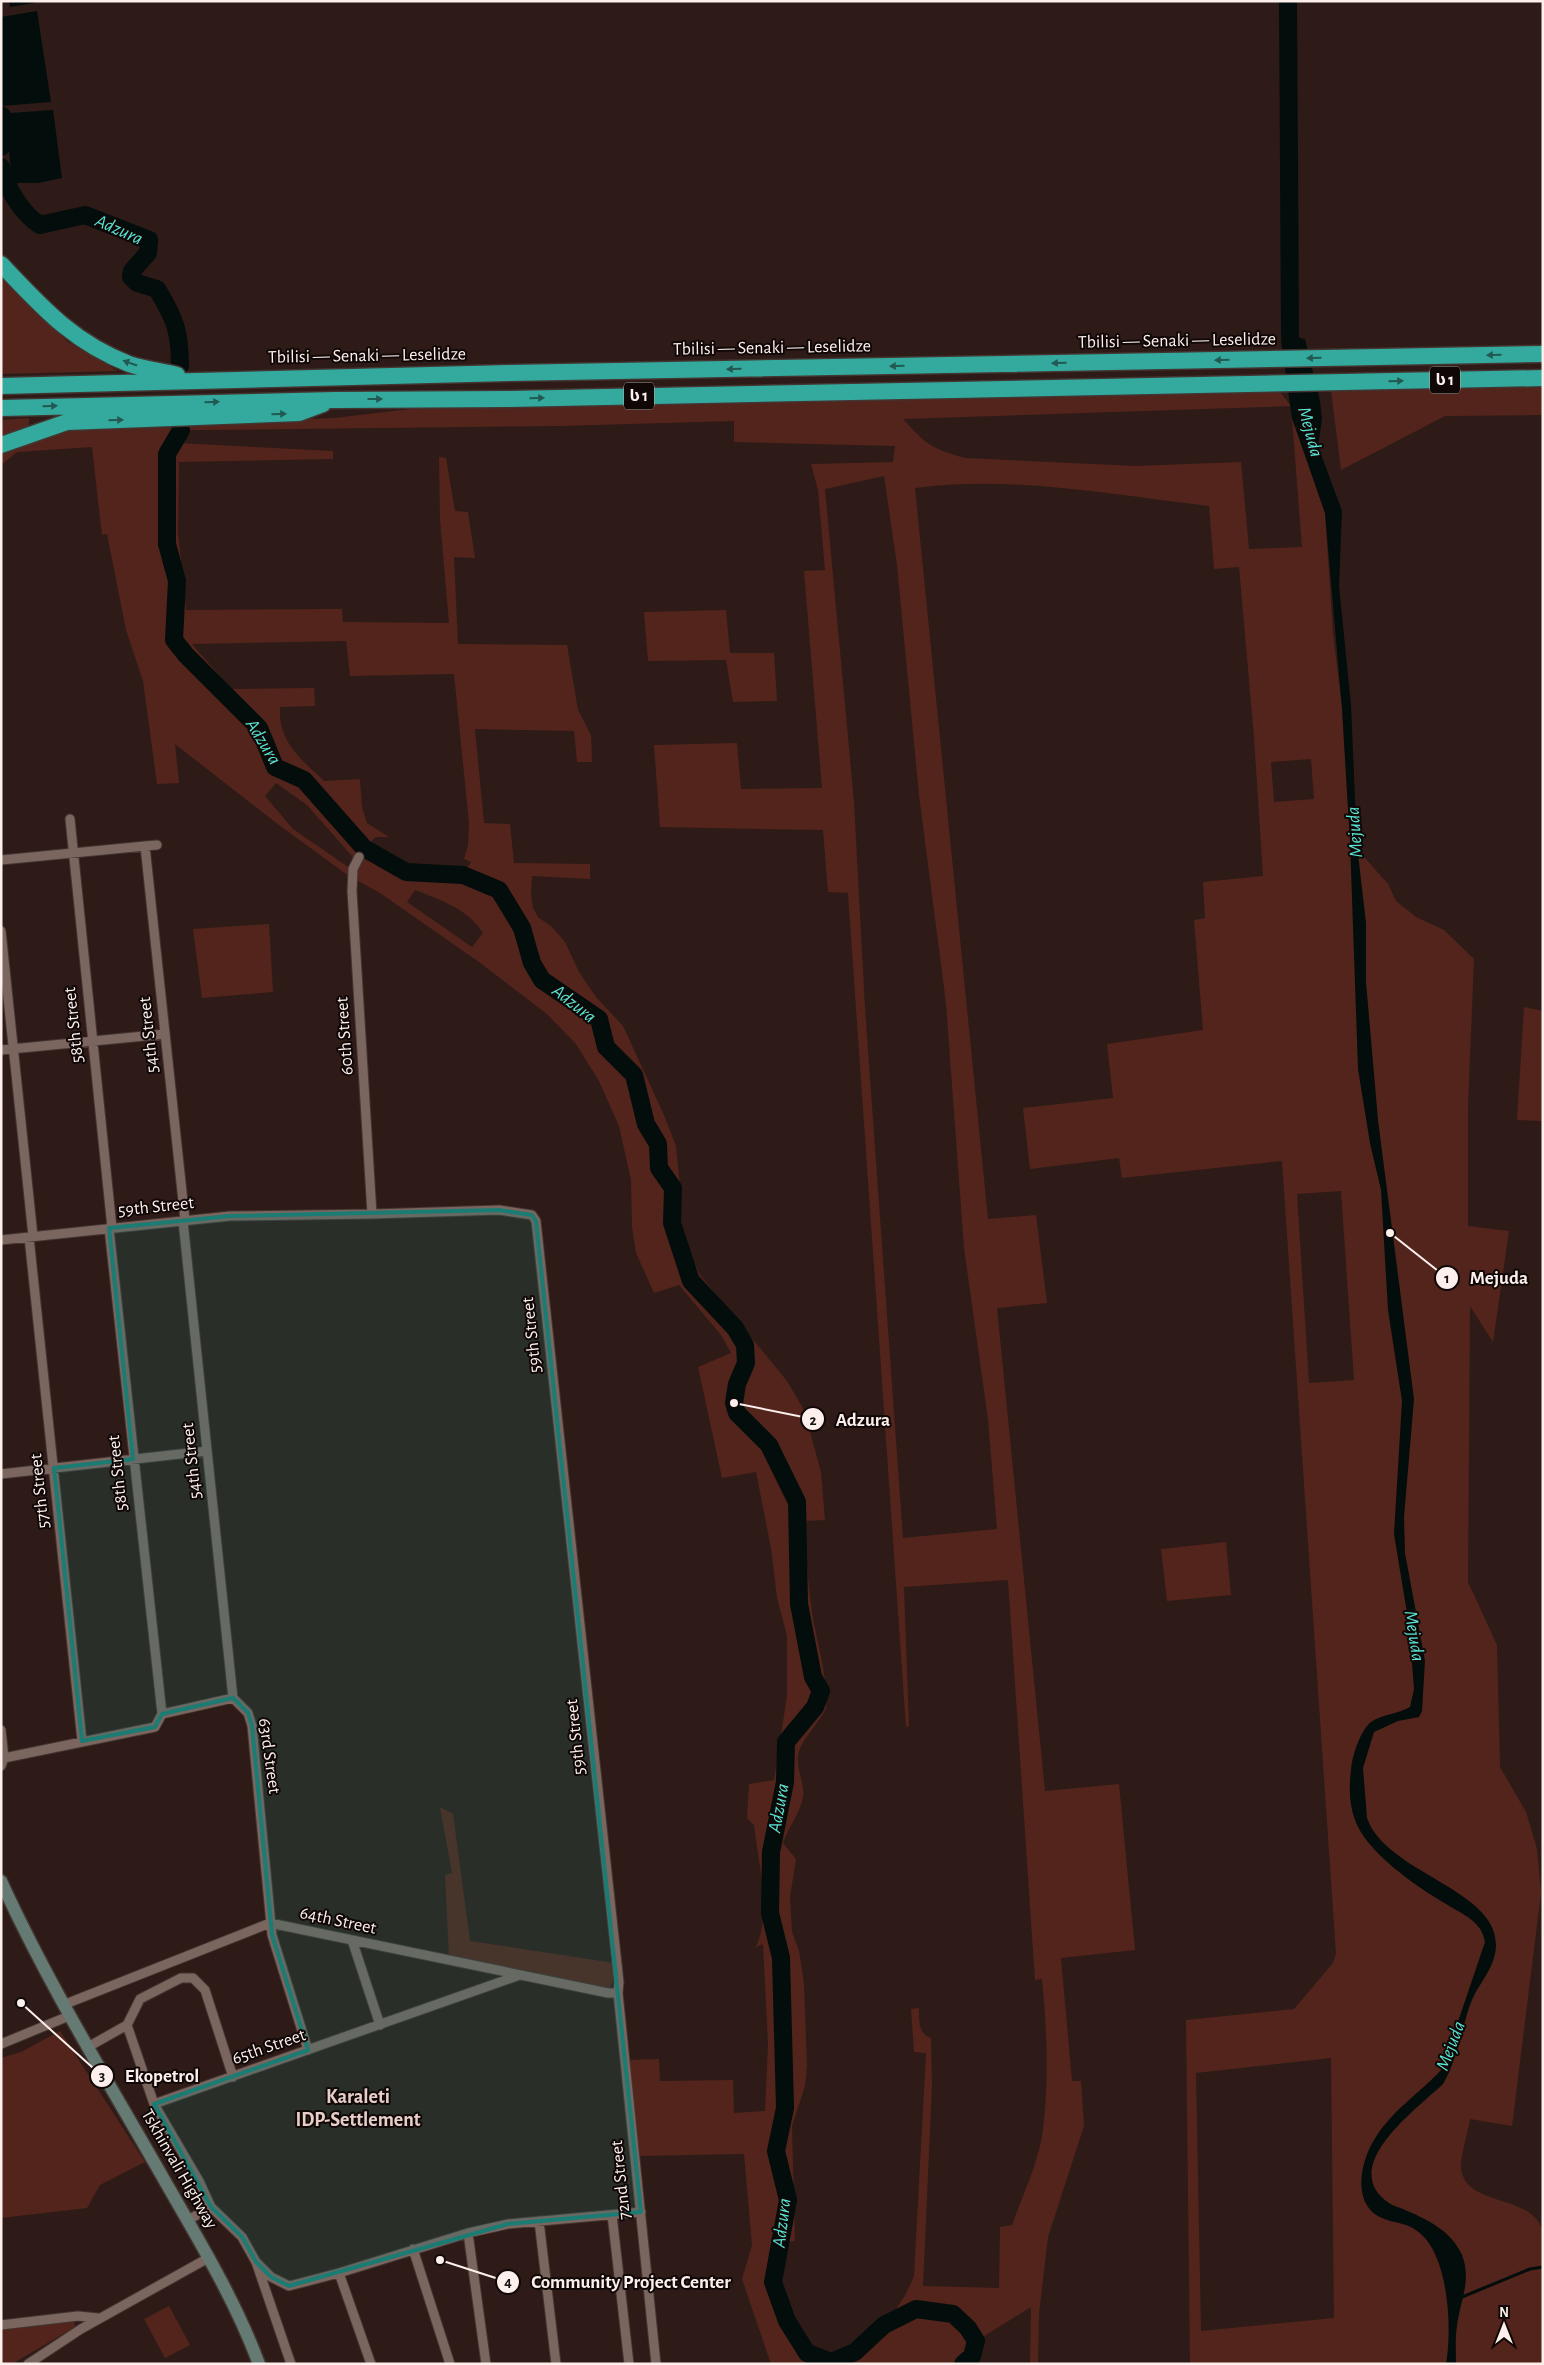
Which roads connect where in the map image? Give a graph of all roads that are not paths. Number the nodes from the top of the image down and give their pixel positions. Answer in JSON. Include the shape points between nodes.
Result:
{"nodes":[{"id":1,"x":1,"y":264,"type":"edge"},
{"id":2,"x":1543,"y":354,"type":"edge"},
{"id":3,"x":1543,"y":378,"type":"edge"},
{"id":4,"x":194,"y":380,"type":"junction"},
{"id":5,"x":1,"y":386,"type":"edge"},
{"id":6,"x":335,"y":400,"type":"junction"},
{"id":7,"x":1,"y":408,"type":"edge"},
{"id":8,"x":1,"y":445,"type":"edge"},
{"id":9,"x":70,"y":819,"type":"dead end"},
{"id":10,"x":157,"y":845,"type":"dead end"},
{"id":11,"x":145,"y":846,"type":"junction"},
{"id":12,"x":73,"y":853,"type":"junction"},
{"id":13,"x":359,"y":858,"type":"dead end"},
{"id":14,"x":1,"y":860,"type":"edge"},
{"id":15,"x":1,"y":931,"type":"edge"},
{"id":16,"x":165,"y":1034,"type":"junction"},
{"id":17,"x":92,"y":1041,"type":"junction"},
{"id":18,"x":13,"y":1049,"type":"junction"},
{"id":19,"x":1,"y":1050,"type":"edge"},
{"id":20,"x":372,"y":1214,"type":"junction"},
{"id":21,"x":184,"y":1220,"type":"junction"},
{"id":22,"x":110,"y":1228,"type":"junction"},
{"id":23,"x":31,"y":1236,"type":"junction"},
{"id":24,"x":1,"y":1240,"type":"edge"},
{"id":25,"x":207,"y":1451,"type":"junction"},
{"id":26,"x":133,"y":1459,"type":"junction"},
{"id":27,"x":54,"y":1468,"type":"junction"},
{"id":28,"x":1,"y":1474,"type":"edge"},
{"id":29,"x":233,"y":1698,"type":"junction"},
{"id":30,"x":162,"y":1714,"type":"junction"},
{"id":31,"x":1,"y":1730,"type":"edge"},
{"id":32,"x":82,"y":1741,"type":"junction"},
{"id":33,"x":3,"y":1762,"type":"edge"},
{"id":34,"x":1,"y":1881,"type":"edge"},
{"id":35,"x":270,"y":1923,"type":"junction"},
{"id":36,"x":352,"y":1940,"type":"junction"},
{"id":37,"x":175,"y":1960,"type":"junction"},
{"id":38,"x":517,"y":1976,"type":"junction"},
{"id":39,"x":180,"y":1978,"type":"junction"},
{"id":40,"x":618,"y":1993,"type":"junction"},
{"id":41,"x":66,"y":2010,"type":"junction"},
{"id":42,"x":127,"y":2025,"type":"junction"},
{"id":43,"x":380,"y":2025,"type":"junction"},
{"id":44,"x":1,"y":2044,"type":"edge"},
{"id":45,"x":88,"y":2047,"type":"junction"},
{"id":46,"x":308,"y":2050,"type":"junction"},
{"id":47,"x":233,"y":2077,"type":"junction"},
{"id":48,"x":154,"y":2104,"type":"junction"},
{"id":49,"x":211,"y":2207,"type":"junction"},
{"id":50,"x":641,"y":2212,"type":"junction"},
{"id":51,"x":612,"y":2216,"type":"junction"},
{"id":52,"x":188,"y":2220,"type":"junction"},
{"id":53,"x":539,"y":2221,"type":"junction"},
{"id":54,"x":468,"y":2233,"type":"junction"},
{"id":55,"x":413,"y":2249,"type":"junction"},
{"id":56,"x":210,"y":2256,"type":"junction"},
{"id":57,"x":256,"y":2262,"type":"junction"},
{"id":58,"x":339,"y":2274,"type":"junction"},
{"id":59,"x":78,"y":2316,"type":"junction"},
{"id":60,"x":100,"y":2318,"type":"junction"},
{"id":61,"x":1,"y":2325,"type":"edge"},
{"id":62,"x":80,"y":2329,"type":"junction"},
{"id":63,"x":28,"y":2364,"type":"edge"},
{"id":64,"x":259,"y":2364,"type":"edge"},
{"id":65,"x":291,"y":2364,"type":"edge"},
{"id":66,"x":371,"y":2364,"type":"edge"},
{"id":67,"x":450,"y":2364,"type":"edge"},
{"id":68,"x":486,"y":2364,"type":"edge"},
{"id":69,"x":556,"y":2364,"type":"edge"},
{"id":70,"x":629,"y":2364,"type":"edge"},
{"id":71,"x":656,"y":2364,"type":"edge"}],
"edges":[{"from":4,"to":1,"type":"highway","one_way":true,"via":[[130,364],[74,336]]},
{"from":2,"to":4,"type":"highway","name":"Tbilisi — Senaki — Leselidze","number":"ს 1","one_way":true},
{"from":6,"to":3,"type":"highway","number":"ს 1","one_way":true},
{"from":4,"to":5,"type":"highway","name":"Tbilisi — Senaki — Leselidze","number":"ს 1"},
{"from":7,"to":6,"type":"highway","number":"ს 1","one_way":true},
{"from":8,"to":6,"type":"highway","one_way":true,"via":[[67,422],[299,413]]},
{"from":9,"to":12,"type":"street","name":"58th Street"},
{"from":10,"to":11,"type":"street"},
{"from":11,"to":12,"type":"street"},
{"from":11,"to":16,"type":"street","name":"54th Street"},
{"from":12,"to":14,"type":"street"},
{"from":12,"to":17,"type":"street","name":"58th Street"},
{"from":13,"to":20,"type":"street","name":"60th Street","via":[[353,869],[352,892]]},
{"from":15,"to":18,"type":"street","name":"57th Street"},
{"from":16,"to":17,"type":"street"},
{"from":16,"to":21,"type":"street","name":"54th Street"},
{"from":17,"to":18,"type":"street"},
{"from":17,"to":22,"type":"street","name":"58th Street"},
{"from":18,"to":19,"type":"street"},
{"from":18,"to":23,"type":"street","name":"57th Street"},
{"from":20,"to":21,"type":"street","name":"59th Street","via":[[230,1216]]},
{"from":20,"to":40,"type":"street","name":"59th Street","via":[[499,1210],[532,1215],[536,1221]]},
{"from":21,"to":22,"type":"street","name":"59th Street"},
{"from":21,"to":25,"type":"street","name":"54th Street"},
{"from":22,"to":23,"type":"street","name":"59th Street"},
{"from":22,"to":26,"type":"street","name":"58th Street"},
{"from":23,"to":24,"type":"street","name":"59th Street"},
{"from":23,"to":27,"type":"street","name":"57th Street"},
{"from":25,"to":26,"type":"street"},
{"from":25,"to":29,"type":"street","name":"54th Street"},
{"from":26,"to":27,"type":"street"},
{"from":26,"to":30,"type":"street","name":"58th Street"},
{"from":27,"to":28,"type":"street"},
{"from":27,"to":32,"type":"street","name":"57th Street"},
{"from":29,"to":30,"type":"street"},
{"from":29,"to":35,"type":"street","name":"63rd Street","via":[[248,1713],[252,1726]]},
{"from":30,"to":32,"type":"street","via":[[155,1727]]},
{"from":31,"to":33,"type":"street"},
{"from":32,"to":33,"type":"street"},
{"from":34,"to":41,"type":"main road","name":"Tskhinvali Highway"},
{"from":35,"to":36,"type":"street","name":"64th Street"},
{"from":35,"to":37,"type":"street"},
{"from":35,"to":46,"type":"street","name":"63rd Street"},
{"from":36,"to":38,"type":"street","name":"64th Street"},
{"from":36,"to":43,"type":"street"},
{"from":37,"to":39,"type":"street"},
{"from":37,"to":41,"type":"street"},
{"from":38,"to":40,"type":"street","name":"64th Street"},
{"from":38,"to":43,"type":"street","name":"65th Street"},
{"from":39,"to":42,"type":"street","via":[[140,1999]]},
{"from":39,"to":47,"type":"street","via":[[192,1978],[205,1990]]},
{"from":40,"to":50,"type":"street","name":"72nd Street"},
{"from":41,"to":44,"type":"street"},
{"from":41,"to":45,"type":"main road","name":"Tskhinvali Highway"},
{"from":42,"to":45,"type":"street"},
{"from":42,"to":48,"type":"street"},
{"from":43,"to":46,"type":"street","name":"65th Street"},
{"from":45,"to":52,"type":"main road","name":"Tskhinvali Highway"},
{"from":46,"to":47,"type":"street","name":"65th Street"},
{"from":47,"to":48,"type":"street","name":"65th Street"},
{"from":48,"to":49,"type":"street"},
{"from":49,"to":52,"type":"street"},
{"from":49,"to":57,"type":"street","via":[[242,2237]]},
{"from":50,"to":51,"type":"street"},
{"from":50,"to":71,"type":"street","name":"72nd Street"},
{"from":51,"to":53,"type":"street"},
{"from":51,"to":70,"type":"street"},
{"from":52,"to":56,"type":"main road","name":"Tskhinvali Highway"},
{"from":53,"to":54,"type":"street"},
{"from":53,"to":69,"type":"street"},
{"from":54,"to":55,"type":"street"},
{"from":54,"to":68,"type":"street"},
{"from":55,"to":58,"type":"street"},
{"from":55,"to":67,"type":"street"},
{"from":56,"to":60,"type":"street"},
{"from":56,"to":64,"type":"main road","name":"Tskhinvali Highway"},
{"from":57,"to":58,"type":"street","via":[[270,2277],[289,2286]]},
{"from":57,"to":65,"type":"street"},
{"from":58,"to":66,"type":"street"},
{"from":59,"to":60,"type":"street"},
{"from":59,"to":61,"type":"street"},
{"from":59,"to":62,"type":"street","via":[[82,2323]]},
{"from":60,"to":62,"type":"street"},
{"from":62,"to":63,"type":"street"}]}
